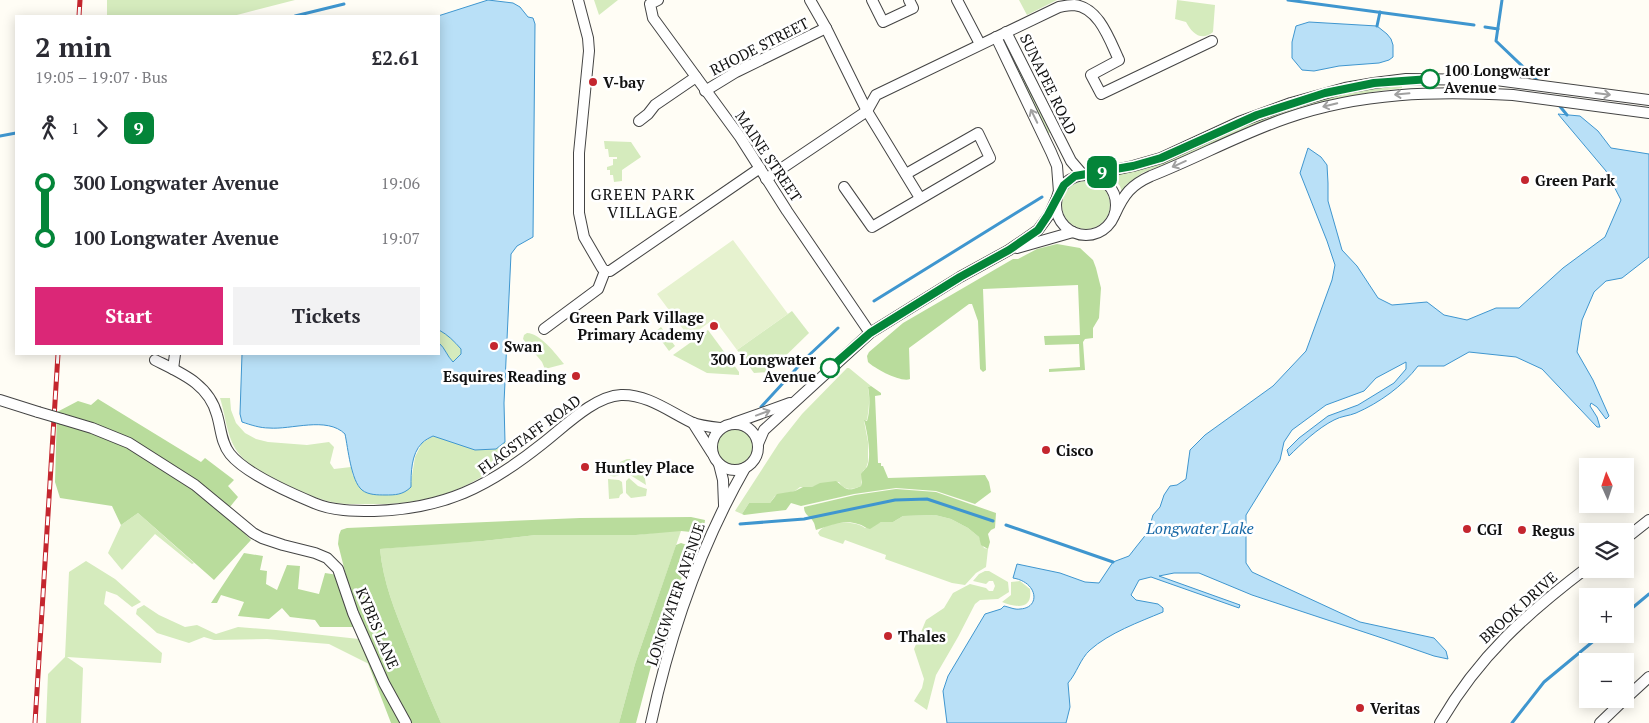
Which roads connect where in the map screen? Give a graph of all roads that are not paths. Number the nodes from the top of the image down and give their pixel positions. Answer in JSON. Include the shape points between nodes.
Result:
{"nodes":[{"id":1,"x":578,"y":0,"type":"edge"},
{"id":2,"x":658,"y":0,"type":"edge"},
{"id":3,"x":810,"y":0,"type":"edge"},
{"id":4,"x":872,"y":0,"type":"edge"},
{"id":5,"x":909,"y":0,"type":"edge"},
{"id":6,"x":957,"y":0,"type":"edge"},
{"id":7,"x":1059,"y":4,"type":"edge"},
{"id":8,"x":826,"y":28,"type":"junction"},
{"id":9,"x":1006,"y":32,"type":"junction"},
{"id":10,"x":996,"y":37,"type":"junction"},
{"id":11,"x":1212,"y":41,"type":"dead end"},
{"id":12,"x":980,"y":44,"type":"junction"},
{"id":13,"x":696,"y":77,"type":"junction"},
{"id":14,"x":705,"y":91,"type":"junction"},
{"id":15,"x":1649,"y":100,"type":"edge"},
{"id":16,"x":868,"y":111,"type":"junction"},
{"id":17,"x":1649,"y":114,"type":"edge"},
{"id":18,"x":638,"y":121,"type":"dead end"},
{"id":19,"x":760,"y":168,"type":"junction"},
{"id":20,"x":906,"y":174,"type":"junction"},
{"id":21,"x":1086,"y":175,"type":"junction"},
{"id":22,"x":766,"y":179,"type":"junction"},
{"id":23,"x":844,"y":187,"type":"dead end"},
{"id":24,"x":1058,"y":196,"type":"junction"},
{"id":25,"x":920,"y":198,"type":"junction"},
{"id":26,"x":1115,"y":214,"type":"junction"},
{"id":27,"x":1073,"y":232,"type":"junction"},
{"id":28,"x":1009,"y":250,"type":"junction"},
{"id":29,"x":605,"y":271,"type":"junction"},
{"id":30,"x":544,"y":329,"type":"dead end"},
{"id":31,"x":870,"y":333,"type":"junction"},
{"id":32,"x":175,"y":355,"type":"edge"},
{"id":33,"x":155,"y":360,"type":"dead end"},
{"id":34,"x":173,"y":369,"type":"junction"},
{"id":35,"x":0,"y":400,"type":"edge"},
{"id":36,"x":794,"y":401,"type":"junction"},
{"id":37,"x":693,"y":423,"type":"junction"},
{"id":38,"x":733,"y":424,"type":"junction"},
{"id":39,"x":721,"y":428,"type":"junction"},
{"id":40,"x":758,"y":444,"type":"junction"},
{"id":41,"x":712,"y":454,"type":"junction"},
{"id":42,"x":719,"y":464,"type":"junction"},
{"id":43,"x":745,"y":468,"type":"junction"},
{"id":44,"x":724,"y":506,"type":"junction"},
{"id":45,"x":1649,"y":520,"type":"edge"},
{"id":46,"x":1634,"y":532,"type":"edge"},
{"id":47,"x":1579,"y":575,"type":"edge"},
{"id":48,"x":1649,"y":677,"type":"edge"},
{"id":49,"x":1634,"y":691,"type":"edge"},
{"id":50,"x":1616,"y":708,"type":"edge"},
{"id":51,"x":406,"y":723,"type":"edge"},
{"id":52,"x":652,"y":723,"type":"edge"},
{"id":53,"x":1440,"y":723,"type":"edge"},
{"id":54,"x":1600,"y":723,"type":"edge"}],
"edges":[{"from":1,"to":29,"type":"street","via":[[590,51],[579,147],[579,213],[586,243]]},
{"from":2,"to":13,"type":"street","name":"MAINE STREET","via":[[650,4],[653,18]]},
{"from":3,"to":8,"type":"street"},
{"from":4,"to":5,"type":"street","via":[[883,22],[913,8]]},
{"from":6,"to":12,"type":"street"},
{"from":7,"to":9,"type":"street"},
{"from":7,"to":11,"type":"street","via":[[1075,5],[1091,12],[1116,53],[1119,60],[1091,74],[1101,94]]},
{"from":8,"to":14,"type":"street","name":"RHODE STREET","via":[[736,72]]},
{"from":8,"to":16,"type":"street"},
{"from":9,"to":10,"type":"street","name":"SUNAPEE ROAD"},
{"from":9,"to":21,"type":"street","name":"SUNAPEE ROAD","via":[[1071,161]]},
{"from":10,"to":12,"type":"street"},
{"from":24,"to":10,"type":"street","name":"SUNAPEE ROAD","one_way":true,"via":[[1058,166]]},
{"from":12,"to":16,"type":"street","via":[[876,95]]},
{"from":13,"to":14,"type":"street","name":"MAINE STREET"},
{"from":13,"to":18,"type":"street"},
{"from":14,"to":19,"type":"street","name":"MAINE STREET"},
{"from":21,"to":15,"type":"street","one_way":true,"via":[[1161,158],[1257,115],[1345,88],[1406,80],[1472,79]]},
{"from":16,"to":20,"type":"street"},
{"from":16,"to":22,"type":"street"},
{"from":17,"to":26,"type":"street","one_way":true,"via":[[1494,94],[1407,93],[1347,101],[1309,110],[1244,134],[1137,182],[1122,199]]},
{"from":19,"to":22,"type":"street","name":"MAINE STREET"},
{"from":19,"to":29,"type":"street","via":[[616,268]]},
{"from":20,"to":25,"type":"street"},
{"from":20,"to":25,"type":"street","via":[[978,133],[990,158]]},
{"from":21,"to":24,"type":"street","via":[[1069,180]]},
{"from":21,"to":26,"type":"street","via":[[1104,180],[1113,190]]},
{"from":22,"to":31,"type":"street","name":"MAINE STREET"},
{"from":23,"to":25,"type":"street","via":[[872,227]]},
{"from":24,"to":27,"type":"street","via":[[1058,217]]},
{"from":24,"to":28,"type":"street","via":[[1038,230]]},
{"from":26,"to":27,"type":"street","via":[[1109,225],[1096,233],[1082,235]]},
{"from":27,"to":28,"type":"street"},
{"from":28,"to":31,"type":"street"},
{"from":29,"to":30,"type":"street","via":[[598,289]]},
{"from":31,"to":36,"type":"street"},
{"from":32,"to":34,"type":"street"},
{"from":33,"to":34,"type":"street","name":"FLAGSTAFF ROAD"},
{"from":34,"to":37,"type":"street","name":"FLAGSTAFF ROAD","via":[[199,384],[206,392],[213,403],[229,453],[244,468],[316,504],[346,510],[388,510],[429,505],[475,489],[514,467],[584,412],[610,398],[622,395],[637,397]]},
{"from":35,"to":51,"type":"street","name":"KYBES LANE","bridge":true,"via":[[92,428],[129,443],[195,485],[253,533],[327,558],[338,569],[353,614]]},
{"from":38,"to":36,"type":"street","one_way":true},
{"from":36,"to":40,"type":"street","via":[[764,430]]},
{"from":37,"to":39,"type":"street","name":"FLAGSTAFF ROAD"},
{"from":37,"to":41,"type":"street"},
{"from":38,"to":39,"type":"street"},
{"from":38,"to":40,"type":"street","via":[[748,428]]},
{"from":39,"to":41,"type":"street","via":[[712,440]]},
{"from":40,"to":43,"type":"street","via":[[755,459]]},
{"from":41,"to":42,"type":"street"},
{"from":42,"to":43,"type":"street","via":[[731,470]]},
{"from":42,"to":44,"type":"street","name":"LONGWATER AVENUE"},
{"from":43,"to":44,"type":"street","name":"LONGWATER AVENUE"},
{"from":44,"to":52,"type":"street","name":"LONGWATER AVENUE","via":[[679,620]]},
{"from":45,"to":46,"type":"street"},
{"from":47,"to":53,"type":"street","name":"BROOK DRIVE","via":[[1520,622],[1484,659],[1465,682]]},
{"from":48,"to":49,"type":"street"},
{"from":50,"to":54,"type":"street"}]}
